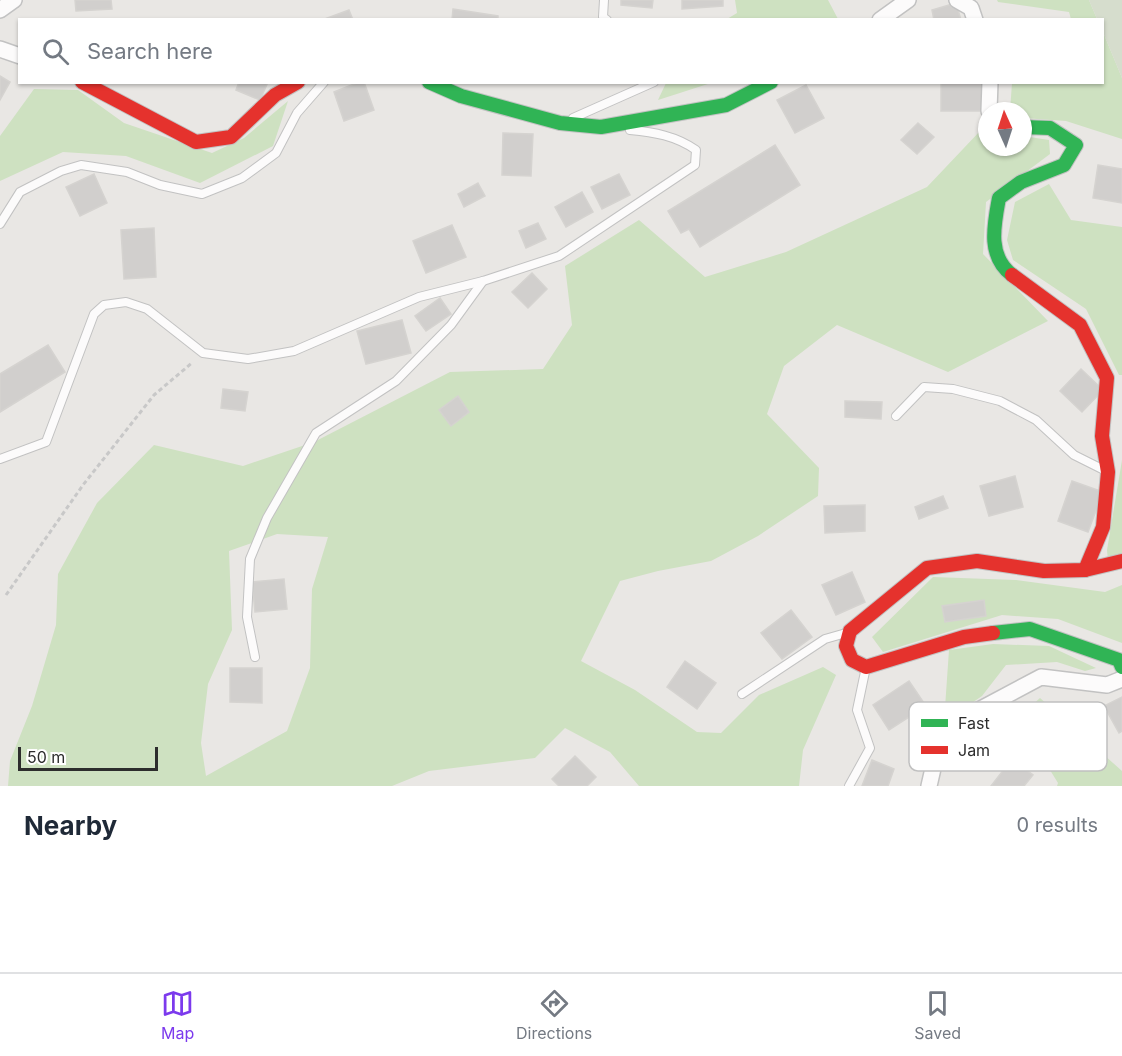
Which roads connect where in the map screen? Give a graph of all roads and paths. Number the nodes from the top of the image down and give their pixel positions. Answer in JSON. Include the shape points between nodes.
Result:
{"nodes":[{"id":1,"x":15,"y":0,"type":"edge"},
{"id":2,"x":604,"y":0,"type":"edge"},
{"id":3,"x":908,"y":0,"type":"edge"},
{"id":4,"x":957,"y":0,"type":"edge"},
{"id":5,"x":0,"y":10,"type":"edge"},
{"id":6,"x":605,"y":18,"type":"edge"},
{"id":7,"x":883,"y":18,"type":"edge"},
{"id":8,"x":974,"y":18,"type":"edge"},
{"id":9,"x":0,"y":49,"type":"edge"},
{"id":10,"x":18,"y":55,"type":"edge"},
{"id":11,"x":86,"y":84,"type":"edge"},
{"id":12,"x":294,"y":84,"type":"edge"},
{"id":13,"x":322,"y":84,"type":"edge"},
{"id":14,"x":434,"y":84,"type":"edge"},
{"id":15,"x":649,"y":84,"type":"edge"},
{"id":16,"x":767,"y":84,"type":"edge"},
{"id":17,"x":990,"y":84,"type":"edge"},
{"id":18,"x":989,"y":102,"type":"edge"},
{"id":19,"x":560,"y":123,"type":"junction"},
{"id":20,"x":602,"y":127,"type":"junction"},
{"id":21,"x":1032,"y":128,"type":"edge"},
{"id":22,"x":0,"y":224,"type":"edge"},
{"id":23,"x":483,"y":280,"type":"junction"},
{"id":24,"x":203,"y":353,"type":"junction"},
{"id":25,"x":896,"y":416,"type":"dead end"},
{"id":26,"x":0,"y":459,"type":"edge"},
{"id":27,"x":1108,"y":472,"type":"junction"},
{"id":28,"x":1122,"y":561,"type":"edge"},
{"id":29,"x":1085,"y":570,"type":"junction"},
{"id":30,"x":6,"y":595,"type":"dead end"},
{"id":31,"x":850,"y":631,"type":"junction"},
{"id":32,"x":255,"y":657,"type":"dead end"},
{"id":33,"x":866,"y":667,"type":"junction"},
{"id":34,"x":1122,"y":667,"type":"edge"},
{"id":35,"x":1122,"y":679,"type":"edge"},
{"id":36,"x":742,"y":694,"type":"dead end"},
{"id":37,"x":994,"y":702,"type":"edge"},
{"id":38,"x":932,"y":771,"type":"edge"},
{"id":39,"x":849,"y":786,"type":"edge"},
{"id":40,"x":929,"y":786,"type":"edge"}],
"edges":[{"from":1,"to":5,"type":"street"},
{"from":2,"to":6,"type":"lane"},
{"from":3,"to":7,"type":"street"},
{"from":4,"to":8,"type":"street","via":[[971,8]]},
{"from":9,"to":10,"type":"street"},
{"from":11,"to":12,"type":"street","via":[[196,142],[231,137],[275,95]]},
{"from":13,"to":22,"type":"lane","via":[[297,113],[276,153],[242,178],[202,194],[160,185],[127,172],[81,165],[20,192]]},
{"from":14,"to":19,"type":"street","via":[[461,96]]},
{"from":15,"to":19,"type":"lane"},
{"from":16,"to":20,"type":"street","via":[[726,105]]},
{"from":17,"to":18,"type":"street"},
{"from":19,"to":20,"type":"street"},
{"from":20,"to":23,"type":"lane","via":[[657,133],[686,143],[696,150],[695,165],[559,256]]},
{"from":21,"to":27,"type":"street","via":[[1050,128],[1076,145],[1064,165],[1021,182],[999,198],[992,239],[1004,269],[1080,325],[1107,378],[1101,436]]},
{"from":23,"to":24,"type":"lane","via":[[419,297],[294,351],[248,359]]},
{"from":23,"to":32,"type":"lane","via":[[451,325],[396,381],[316,433],[267,518],[250,559],[247,617]]},
{"from":24,"to":26,"type":"lane","via":[[147,309],[126,302],[104,305],[94,314],[46,442]]},
{"from":24,"to":30,"type":"path","via":[[154,395],[82,485]]},
{"from":25,"to":27,"type":"lane","via":[[924,387],[953,389],[1000,401],[1036,420],[1074,455]]},
{"from":27,"to":29,"type":"street","via":[[1103,527]]},
{"from":28,"to":29,"type":"street"},
{"from":29,"to":31,"type":"street","via":[[1044,571],[977,561],[927,568]]},
{"from":31,"to":33,"type":"street","via":[[846,646],[852,660]]},
{"from":31,"to":36,"type":"lane","via":[[825,639]]},
{"from":33,"to":34,"type":"street","via":[[964,637],[1030,629],[1119,660]]},
{"from":33,"to":39,"type":"lane","via":[[857,710],[870,748]]},
{"from":35,"to":37,"type":"street","via":[[1107,685],[1041,677]]},
{"from":38,"to":40,"type":"street"}]}
